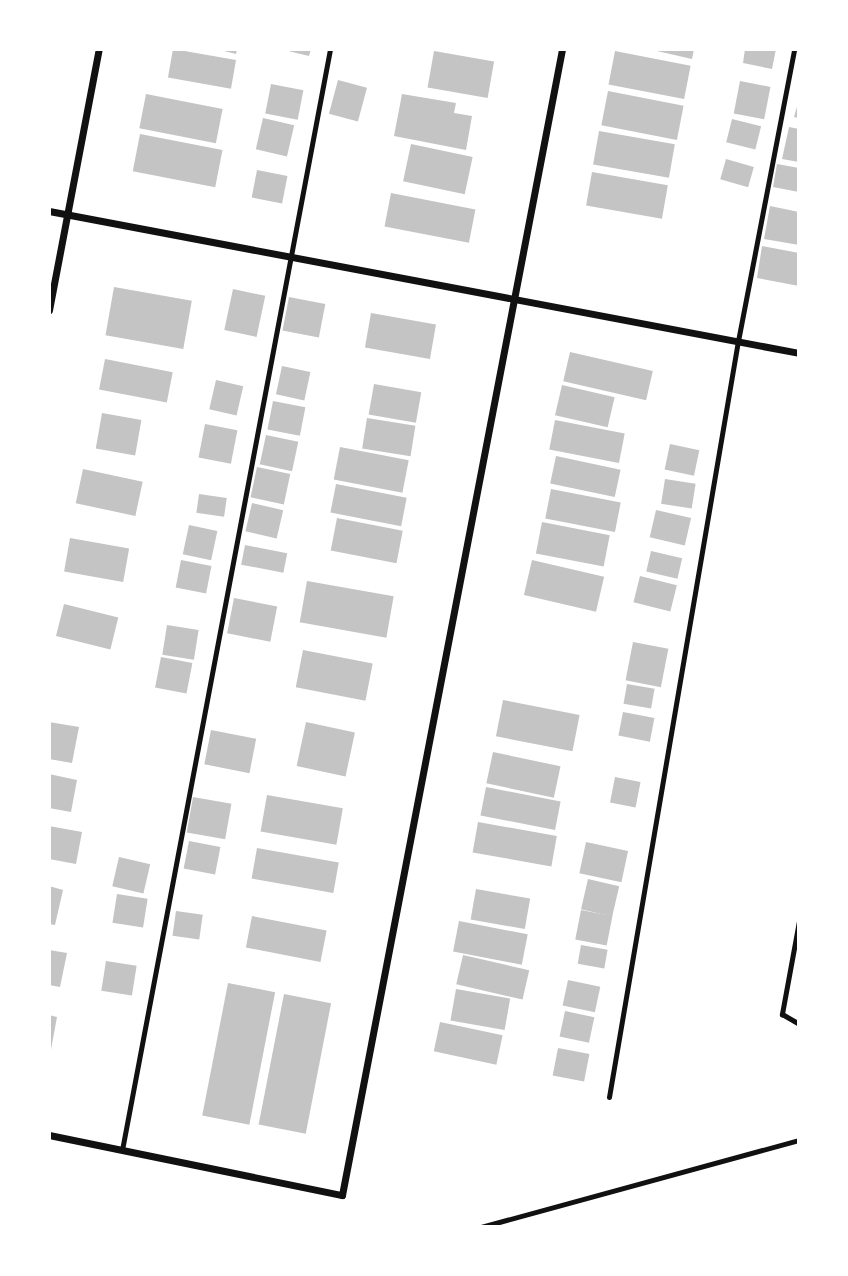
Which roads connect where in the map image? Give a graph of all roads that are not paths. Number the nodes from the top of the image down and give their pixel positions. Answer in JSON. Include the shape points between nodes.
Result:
{"nodes":[{"id":1,"x":99,"y":49,"type":"edge"},
{"id":2,"x":330,"y":49,"type":"edge"},
{"id":3,"x":562,"y":49,"type":"edge"},
{"id":4,"x":794,"y":49,"type":"edge"},
{"id":5,"x":49,"y":211,"type":"edge"},
{"id":6,"x":67,"y":215,"type":"junction"},
{"id":7,"x":291,"y":257,"type":"junction"},
{"id":8,"x":514,"y":299,"type":"junction"},
{"id":9,"x":49,"y":310,"type":"edge"},
{"id":10,"x":738,"y":341,"type":"junction"},
{"id":11,"x":799,"y":353,"type":"edge"},
{"id":12,"x":799,"y":921,"type":"edge"},
{"id":13,"x":799,"y":1024,"type":"edge"},
{"id":14,"x":609,"y":1097,"type":"dead end"},
{"id":15,"x":49,"y":1136,"type":"edge"},
{"id":16,"x":799,"y":1140,"type":"edge"},
{"id":17,"x":122,"y":1150,"type":"junction"},
{"id":18,"x":481,"y":1227,"type":"edge"}],
"edges":[{"from":1,"to":6,"type":"street"},
{"from":2,"to":7,"type":"lane"},
{"from":3,"to":8,"type":"street"},
{"from":4,"to":10,"type":"lane"},
{"from":5,"to":6,"type":"street"},
{"from":6,"to":7,"type":"street"},
{"from":6,"to":9,"type":"street"},
{"from":7,"to":8,"type":"street"},
{"from":7,"to":17,"type":"lane"},
{"from":8,"to":10,"type":"street"},
{"from":8,"to":17,"type":"street","via":[[342,1195]]},
{"from":10,"to":11,"type":"street"},
{"from":10,"to":14,"type":"lane"},
{"from":12,"to":13,"type":"lane","via":[[782,1014]]},
{"from":15,"to":17,"type":"street"},
{"from":16,"to":18,"type":"lane"}]}
